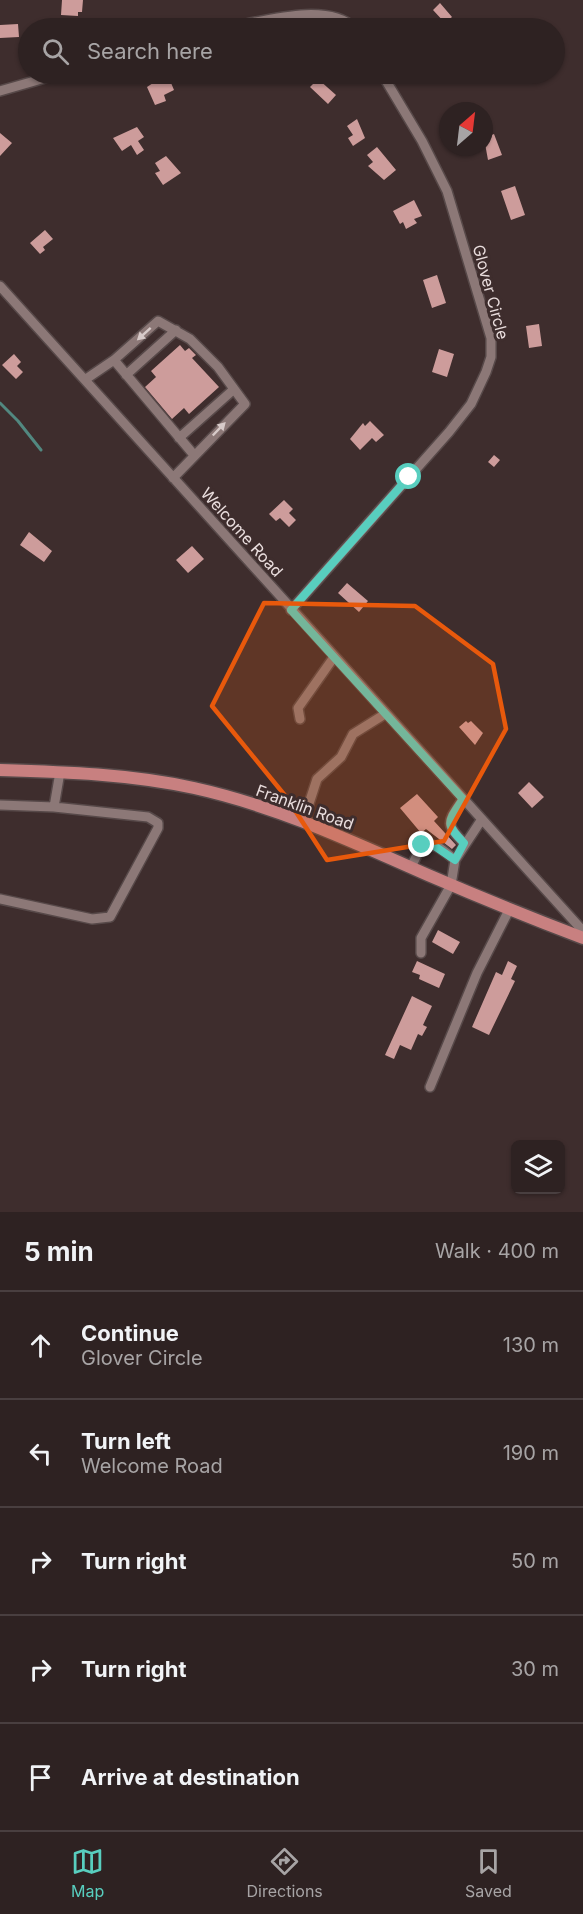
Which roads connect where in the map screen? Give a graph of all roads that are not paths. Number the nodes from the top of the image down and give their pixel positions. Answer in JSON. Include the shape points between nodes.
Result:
{"nodes":[{"id":1,"x":284,"y":18,"type":"edge"},
{"id":2,"x":339,"y":18,"type":"edge"},
{"id":3,"x":24,"y":84,"type":"edge"},
{"id":4,"x":388,"y":84,"type":"edge"},
{"id":5,"x":0,"y":91,"type":"edge"},
{"id":6,"x":0,"y":286,"type":"edge"},
{"id":7,"x":176,"y":330,"type":"junction"},
{"id":8,"x":114,"y":360,"type":"junction"},
{"id":9,"x":126,"y":375,"type":"junction"},
{"id":10,"x":86,"y":379,"type":"junction"},
{"id":11,"x":233,"y":390,"type":"junction"},
{"id":12,"x":179,"y":438,"type":"junction"},
{"id":13,"x":194,"y":455,"type":"junction"},
{"id":14,"x":173,"y":478,"type":"junction"},
{"id":15,"x":291,"y":610,"type":"junction"},
{"id":16,"x":334,"y":657,"type":"junction"},
{"id":17,"x":385,"y":714,"type":"junction"},
{"id":18,"x":300,"y":719,"type":"dead end"},
{"id":19,"x":0,"y":770,"type":"edge"},
{"id":20,"x":60,"y":772,"type":"junction"},
{"id":21,"x":463,"y":799,"type":"junction"},
{"id":22,"x":0,"y":805,"type":"edge"},
{"id":23,"x":54,"y":807,"type":"junction"},
{"id":24,"x":482,"y":819,"type":"junction"},
{"id":25,"x":303,"y":822,"type":"junction"},
{"id":26,"x":464,"y":843,"type":"junction"},
{"id":27,"x":455,"y":860,"type":"junction"},
{"id":28,"x":411,"y":867,"type":"junction"},
{"id":29,"x":451,"y":885,"type":"junction"},
{"id":30,"x":0,"y":899,"type":"edge"},
{"id":31,"x":509,"y":910,"type":"junction"},
{"id":32,"x":583,"y":931,"type":"edge"},
{"id":33,"x":583,"y":938,"type":"edge"},
{"id":34,"x":421,"y":953,"type":"dead end"},
{"id":35,"x":430,"y":1087,"type":"dead end"}],
"edges":[{"from":1,"to":2,"type":"street","via":[[307,14]]},
{"from":3,"to":5,"type":"street"},
{"from":4,"to":15,"type":"street","name":"Glover Circle","via":[[447,191],[489,328],[491,357],[471,404],[449,432]]},
{"from":6,"to":10,"type":"street","name":"Welcome Road"},
{"from":7,"to":8,"type":"street","one_way":true,"via":[[158,321]]},
{"from":7,"to":9,"type":"street"},
{"from":7,"to":11,"type":"street","via":[[219,367]]},
{"from":8,"to":9,"type":"street"},
{"from":8,"to":10,"type":"street"},
{"from":9,"to":12,"type":"street"},
{"from":10,"to":14,"type":"street","name":"Welcome Road"},
{"from":11,"to":12,"type":"street"},
{"from":13,"to":11,"type":"street","one_way":true,"via":[[245,404]]},
{"from":12,"to":13,"type":"street"},
{"from":13,"to":14,"type":"street"},
{"from":14,"to":15,"type":"street","name":"Welcome Road"},
{"from":15,"to":16,"type":"street","name":"Welcome Road"},
{"from":16,"to":17,"type":"street","name":"Welcome Road"},
{"from":16,"to":18,"type":"street","via":[[298,708]]},
{"from":17,"to":21,"type":"street","name":"Welcome Road"},
{"from":17,"to":25,"type":"street","via":[[353,734],[341,757],[316,779]]},
{"from":19,"to":20,"type":"main road","name":"Franklin Road"},
{"from":20,"to":23,"type":"street"},
{"from":20,"to":25,"type":"main road","name":"Franklin Road","via":[[131,777],[195,788]]},
{"from":21,"to":24,"type":"street","name":"Welcome Road"},
{"from":21,"to":26,"type":"street","via":[[449,824]]},
{"from":22,"to":23,"type":"street"},
{"from":23,"to":30,"type":"street","via":[[148,817],[158,823],[158,828],[110,917],[92,919]]},
{"from":24,"to":26,"type":"street"},
{"from":24,"to":32,"type":"street","name":"Welcome Road"},
{"from":25,"to":28,"type":"main road","name":"Franklin Road"},
{"from":26,"to":27,"type":"street"},
{"from":27,"to":28,"type":"street","via":[[428,843],[422,845]]},
{"from":27,"to":29,"type":"street"},
{"from":28,"to":29,"type":"main road","name":"Franklin Road"},
{"from":29,"to":31,"type":"main road","name":"Franklin Road"},
{"from":29,"to":34,"type":"street","via":[[421,938]]},
{"from":31,"to":33,"type":"main road","name":"Franklin Road"},
{"from":31,"to":35,"type":"street","via":[[477,973]]}]}
